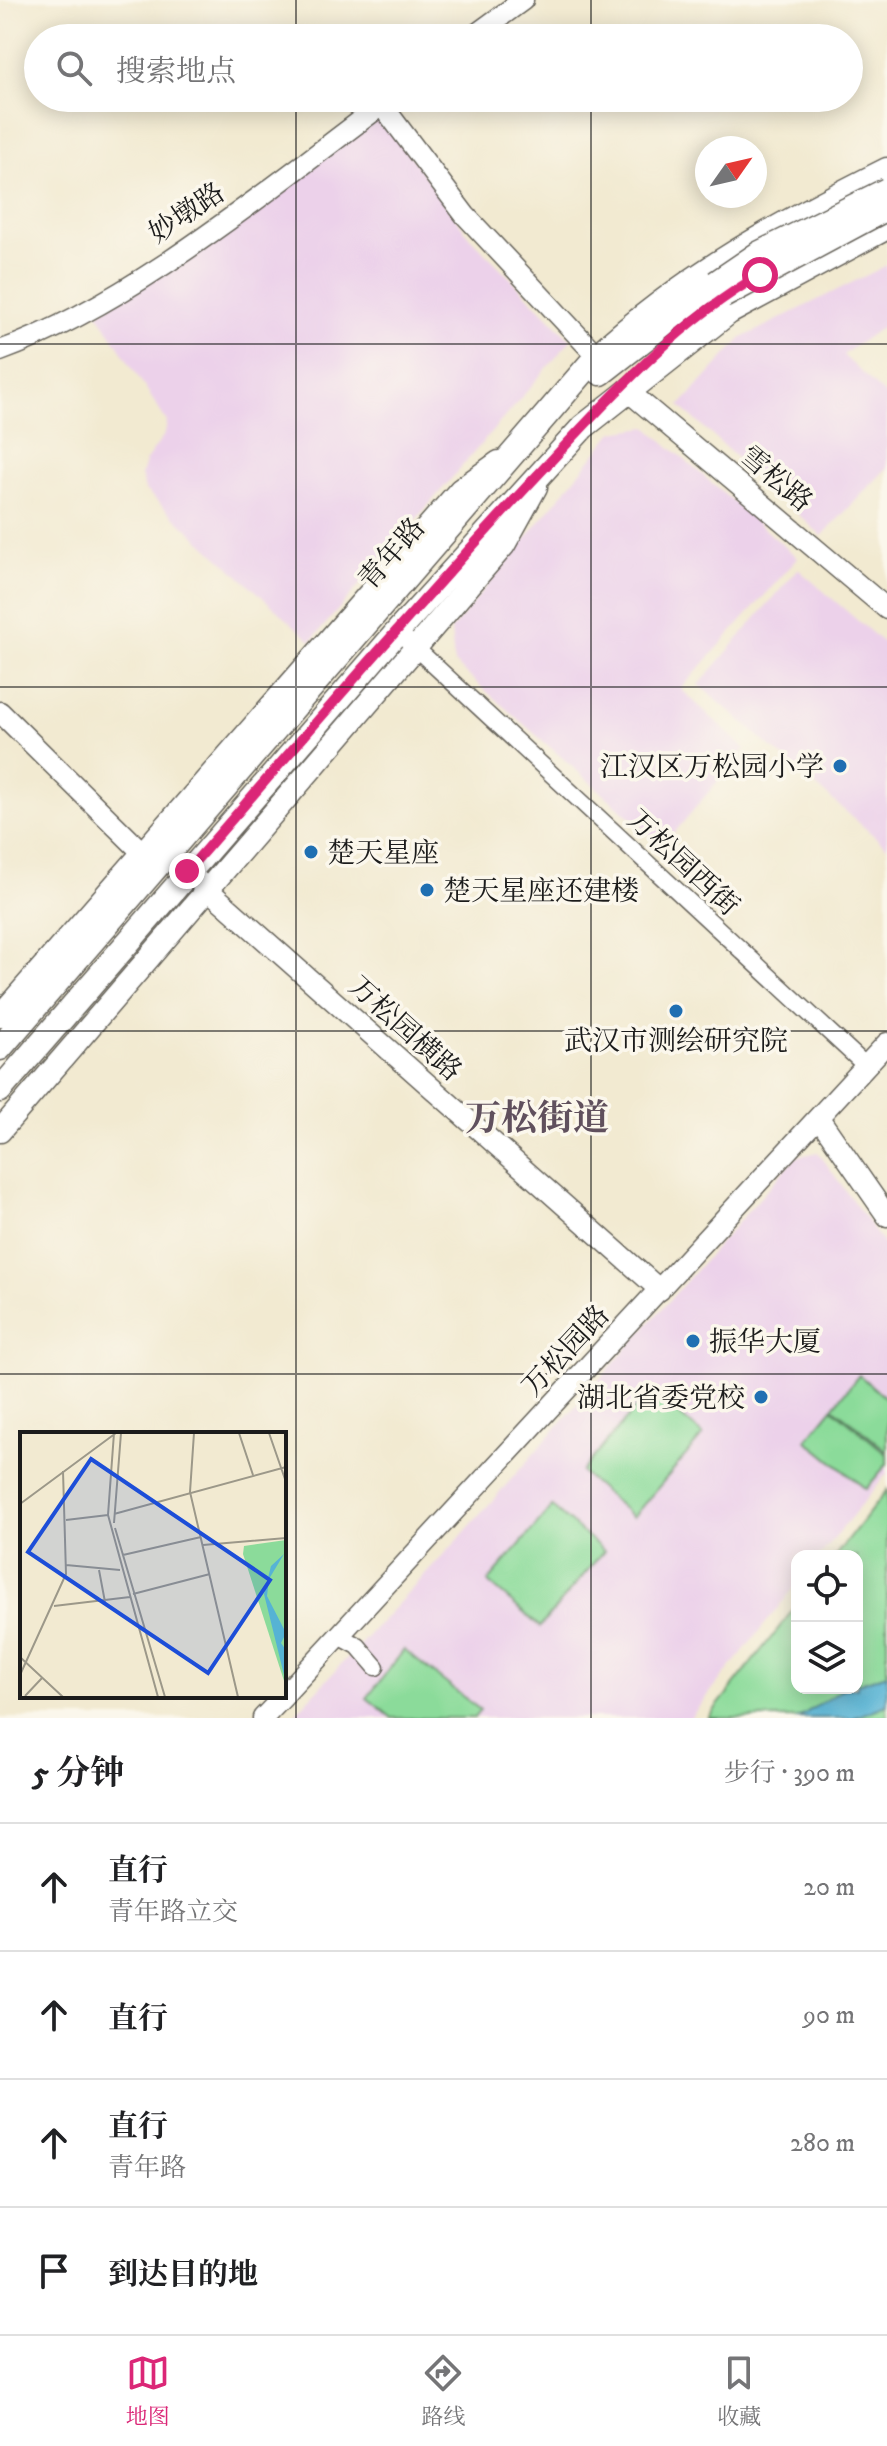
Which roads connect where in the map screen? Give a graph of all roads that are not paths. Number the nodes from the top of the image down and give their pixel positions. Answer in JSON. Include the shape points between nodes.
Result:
{"nodes":[{"id":1,"x":523,"y":0,"type":"edge"},
{"id":2,"x":490,"y":24,"type":"edge"},
{"id":3,"x":371,"y":112,"type":"edge"},
{"id":4,"x":394,"y":112,"type":"edge"},
{"id":5,"x":887,"y":170,"type":"edge"},
{"id":6,"x":887,"y":190,"type":"edge"},
{"id":7,"x":887,"y":208,"type":"edge"},
{"id":8,"x":887,"y":227,"type":"edge"},
{"id":9,"x":720,"y":290,"type":"junction"},
{"id":10,"x":0,"y":351,"type":"edge"},
{"id":11,"x":597,"y":356,"type":"junction"},
{"id":12,"x":629,"y":392,"type":"junction"},
{"id":13,"x":550,"y":414,"type":"junction"},
{"id":14,"x":583,"y":427,"type":"junction"},
{"id":15,"x":526,"y":442,"type":"junction"},
{"id":16,"x":887,"y":609,"type":"edge"},
{"id":17,"x":406,"y":639,"type":"junction"},
{"id":18,"x":325,"y":676,"type":"junction"},
{"id":19,"x":343,"y":692,"type":"junction"},
{"id":20,"x":0,"y":712,"type":"edge"},
{"id":21,"x":211,"y":773,"type":"junction"},
{"id":22,"x":264,"y":822,"type":"junction"},
{"id":23,"x":150,"y":859,"type":"junction"},
{"id":24,"x":187,"y":871,"type":"junction"},
{"id":25,"x":207,"y":889,"type":"junction"},
{"id":26,"x":0,"y":1016,"type":"edge"},
{"id":27,"x":887,"y":1043,"type":"edge"},
{"id":28,"x":0,"y":1048,"type":"edge"},
{"id":29,"x":866,"y":1066,"type":"junction"},
{"id":30,"x":0,"y":1090,"type":"edge"},
{"id":31,"x":819,"y":1118,"type":"junction"},
{"id":32,"x":0,"y":1131,"type":"edge"},
{"id":33,"x":887,"y":1216,"type":"edge"},
{"id":34,"x":660,"y":1290,"type":"junction"},
{"id":35,"x":339,"y":1636,"type":"junction"},
{"id":36,"x":376,"y":1667,"type":"dead end"},
{"id":37,"x":286,"y":1694,"type":"edge"},
{"id":38,"x":282,"y":1698,"type":"edge"},
{"id":39,"x":263,"y":1718,"type":"edge"}],
"edges":[{"from":1,"to":2,"type":"street"},
{"from":3,"to":10,"type":"street","name":"妙墩路","via":[[127,287]]},
{"from":4,"to":11,"type":"street","via":[[465,215]]},
{"from":5,"to":11,"type":"main road","name":"青年路","via":[[722,258],[673,291]]},
{"from":6,"to":9,"type":"main road","bridge":true,"via":[[760,253]]},
{"from":7,"to":9,"type":"main road","bridge":true},
{"from":8,"to":12,"type":"main road","name":"青年路","via":[[729,312]]},
{"from":9,"to":13,"type":"main road"},
{"from":9,"to":14,"type":"main road"},
{"from":11,"to":13,"type":"main road","name":"青年路"},
{"from":12,"to":14,"type":"main road","name":"青年路"},
{"from":12,"to":16,"type":"street","name":"雪松路"},
{"from":13,"to":15,"type":"main road","name":"青年路"},
{"from":14,"to":17,"type":"main road","name":"青年路"},
{"from":15,"to":18,"type":"main road","name":"青年路"},
{"from":15,"to":21,"type":"main road","via":[[460,490]]},
{"from":17,"to":19,"type":"main road","name":"青年路"},
{"from":17,"to":22,"type":"main road"},
{"from":17,"to":29,"type":"street","name":"万松园西街"},
{"from":18,"to":21,"type":"main road"},
{"from":18,"to":23,"type":"main road","name":"青年路"},
{"from":19,"to":22,"type":"main road"},
{"from":19,"to":24,"type":"main road","name":"青年路"},
{"from":20,"to":23,"type":"street"},
{"from":21,"to":23,"type":"main road"},
{"from":22,"to":25,"type":"main road"},
{"from":23,"to":26,"type":"main road"},
{"from":23,"to":28,"type":"main road","name":"青年路"},
{"from":24,"to":25,"type":"street","name":"万松园横路"},
{"from":24,"to":30,"type":"main road","name":"青年路"},
{"from":25,"to":32,"type":"main road"},
{"from":25,"to":34,"type":"street","name":"万松园横路"},
{"from":27,"to":29,"type":"street","name":"万松园路"},
{"from":29,"to":31,"type":"street","name":"万松园路"},
{"from":31,"to":33,"type":"street"},
{"from":31,"to":34,"type":"street","name":"万松园路"},
{"from":34,"to":35,"type":"street","name":"万松园路"},
{"from":35,"to":36,"type":"street","via":[[358,1646]]},
{"from":35,"to":37,"type":"street","name":"万松园路"},
{"from":38,"to":39,"type":"street","name":"万松园路"}]}
